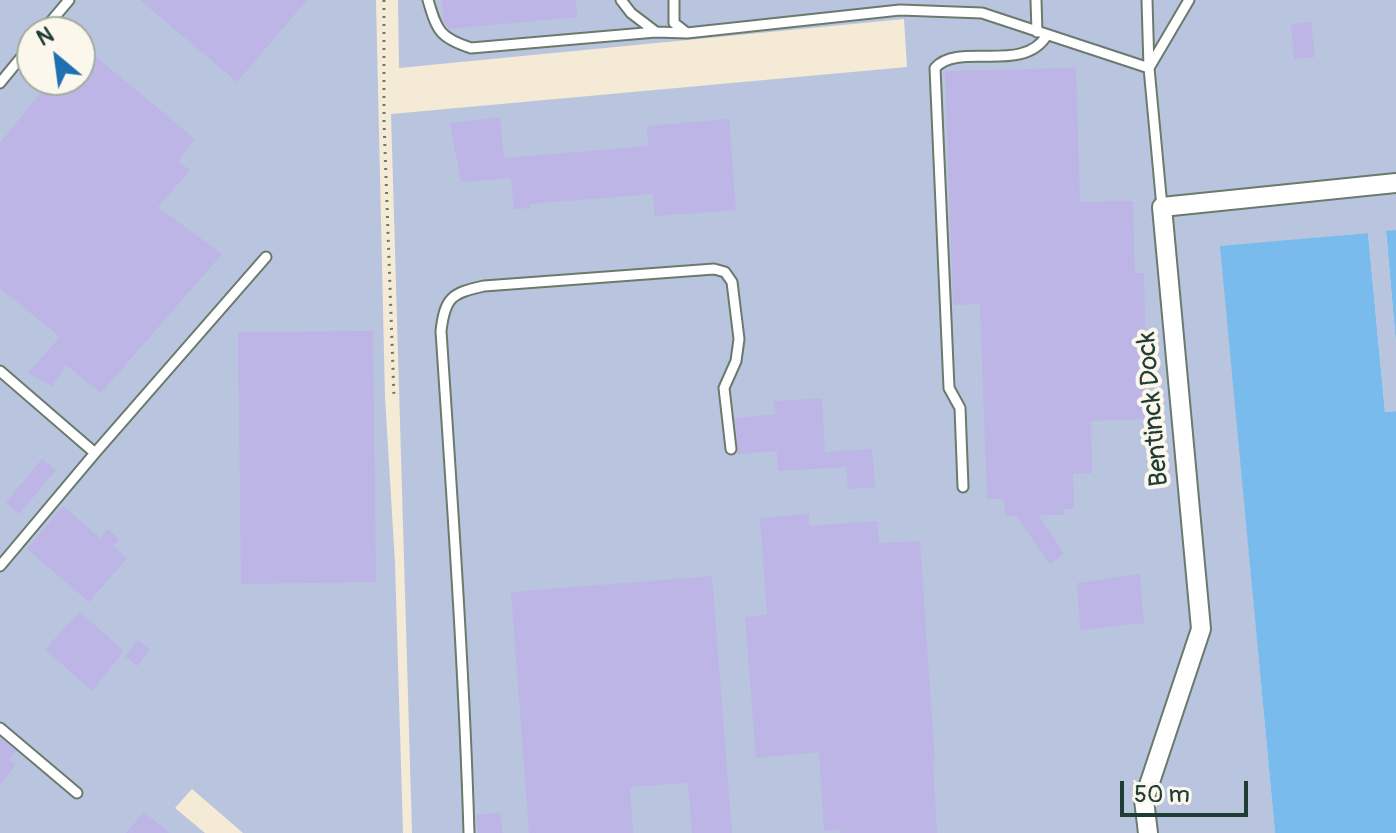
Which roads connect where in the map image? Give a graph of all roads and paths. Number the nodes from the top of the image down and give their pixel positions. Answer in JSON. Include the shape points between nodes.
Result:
{"nodes":[{"id":1,"x":69,"y":0,"type":"edge"},
{"id":2,"x":384,"y":0,"type":"edge"},
{"id":3,"x":428,"y":0,"type":"edge"},
{"id":4,"x":621,"y":0,"type":"edge"},
{"id":5,"x":674,"y":0,"type":"edge"},
{"id":6,"x":1036,"y":0,"type":"edge"},
{"id":7,"x":1147,"y":0,"type":"edge"},
{"id":8,"x":1189,"y":0,"type":"edge"},
{"id":9,"x":56,"y":16,"type":"edge"},
{"id":10,"x":656,"y":32,"type":"junction"},
{"id":11,"x":687,"y":33,"type":"junction"},
{"id":12,"x":1042,"y":34,"type":"junction"},
{"id":13,"x":16,"y":64,"type":"edge"},
{"id":14,"x":1149,"y":68,"type":"junction"},
{"id":15,"x":0,"y":83,"type":"edge"},
{"id":16,"x":1396,"y":183,"type":"edge"},
{"id":17,"x":1162,"y":207,"type":"junction"},
{"id":18,"x":266,"y":257,"type":"dead end"},
{"id":19,"x":0,"y":371,"type":"edge"},
{"id":20,"x":394,"y":397,"type":"dead end"},
{"id":21,"x":731,"y":449,"type":"dead end"},
{"id":22,"x":95,"y":453,"type":"junction"},
{"id":23,"x":963,"y":487,"type":"dead end"},
{"id":24,"x":0,"y":566,"type":"edge"},
{"id":25,"x":0,"y":728,"type":"edge"},
{"id":26,"x":77,"y":793,"type":"dead end"},
{"id":27,"x":469,"y":833,"type":"edge"},
{"id":28,"x":1148,"y":833,"type":"edge"}],
"edges":[{"from":1,"to":9,"type":"lane"},
{"from":2,"to":20,"type":"path"},
{"from":3,"to":10,"type":"lane","via":[[436,26],[449,41],[471,48]]},
{"from":4,"to":10,"type":"lane"},
{"from":5,"to":11,"type":"lane","via":[[674,23]]},
{"from":6,"to":12,"type":"lane"},
{"from":7,"to":14,"type":"lane"},
{"from":8,"to":14,"type":"lane"},
{"from":10,"to":11,"type":"lane"},
{"from":11,"to":12,"type":"lane","via":[[900,10],[982,13]]},
{"from":12,"to":14,"type":"lane"},
{"from":12,"to":23,"type":"lane","via":[[1034,50],[951,59],[935,68],[948,376],[950,393],[960,408]]},
{"from":13,"to":15,"type":"lane"},
{"from":14,"to":17,"type":"lane"},
{"from":16,"to":17,"type":"street"},
{"from":17,"to":28,"type":"street","name":"Bentinck Dock","via":[[1201,629],[1144,800]]},
{"from":18,"to":22,"type":"lane"},
{"from":19,"to":22,"type":"lane"},
{"from":21,"to":27,"type":"lane","via":[[724,388],[739,339],[732,282],[725,272],[484,286],[450,299],[441,331]]},
{"from":22,"to":24,"type":"lane"},
{"from":25,"to":26,"type":"lane"}]}
